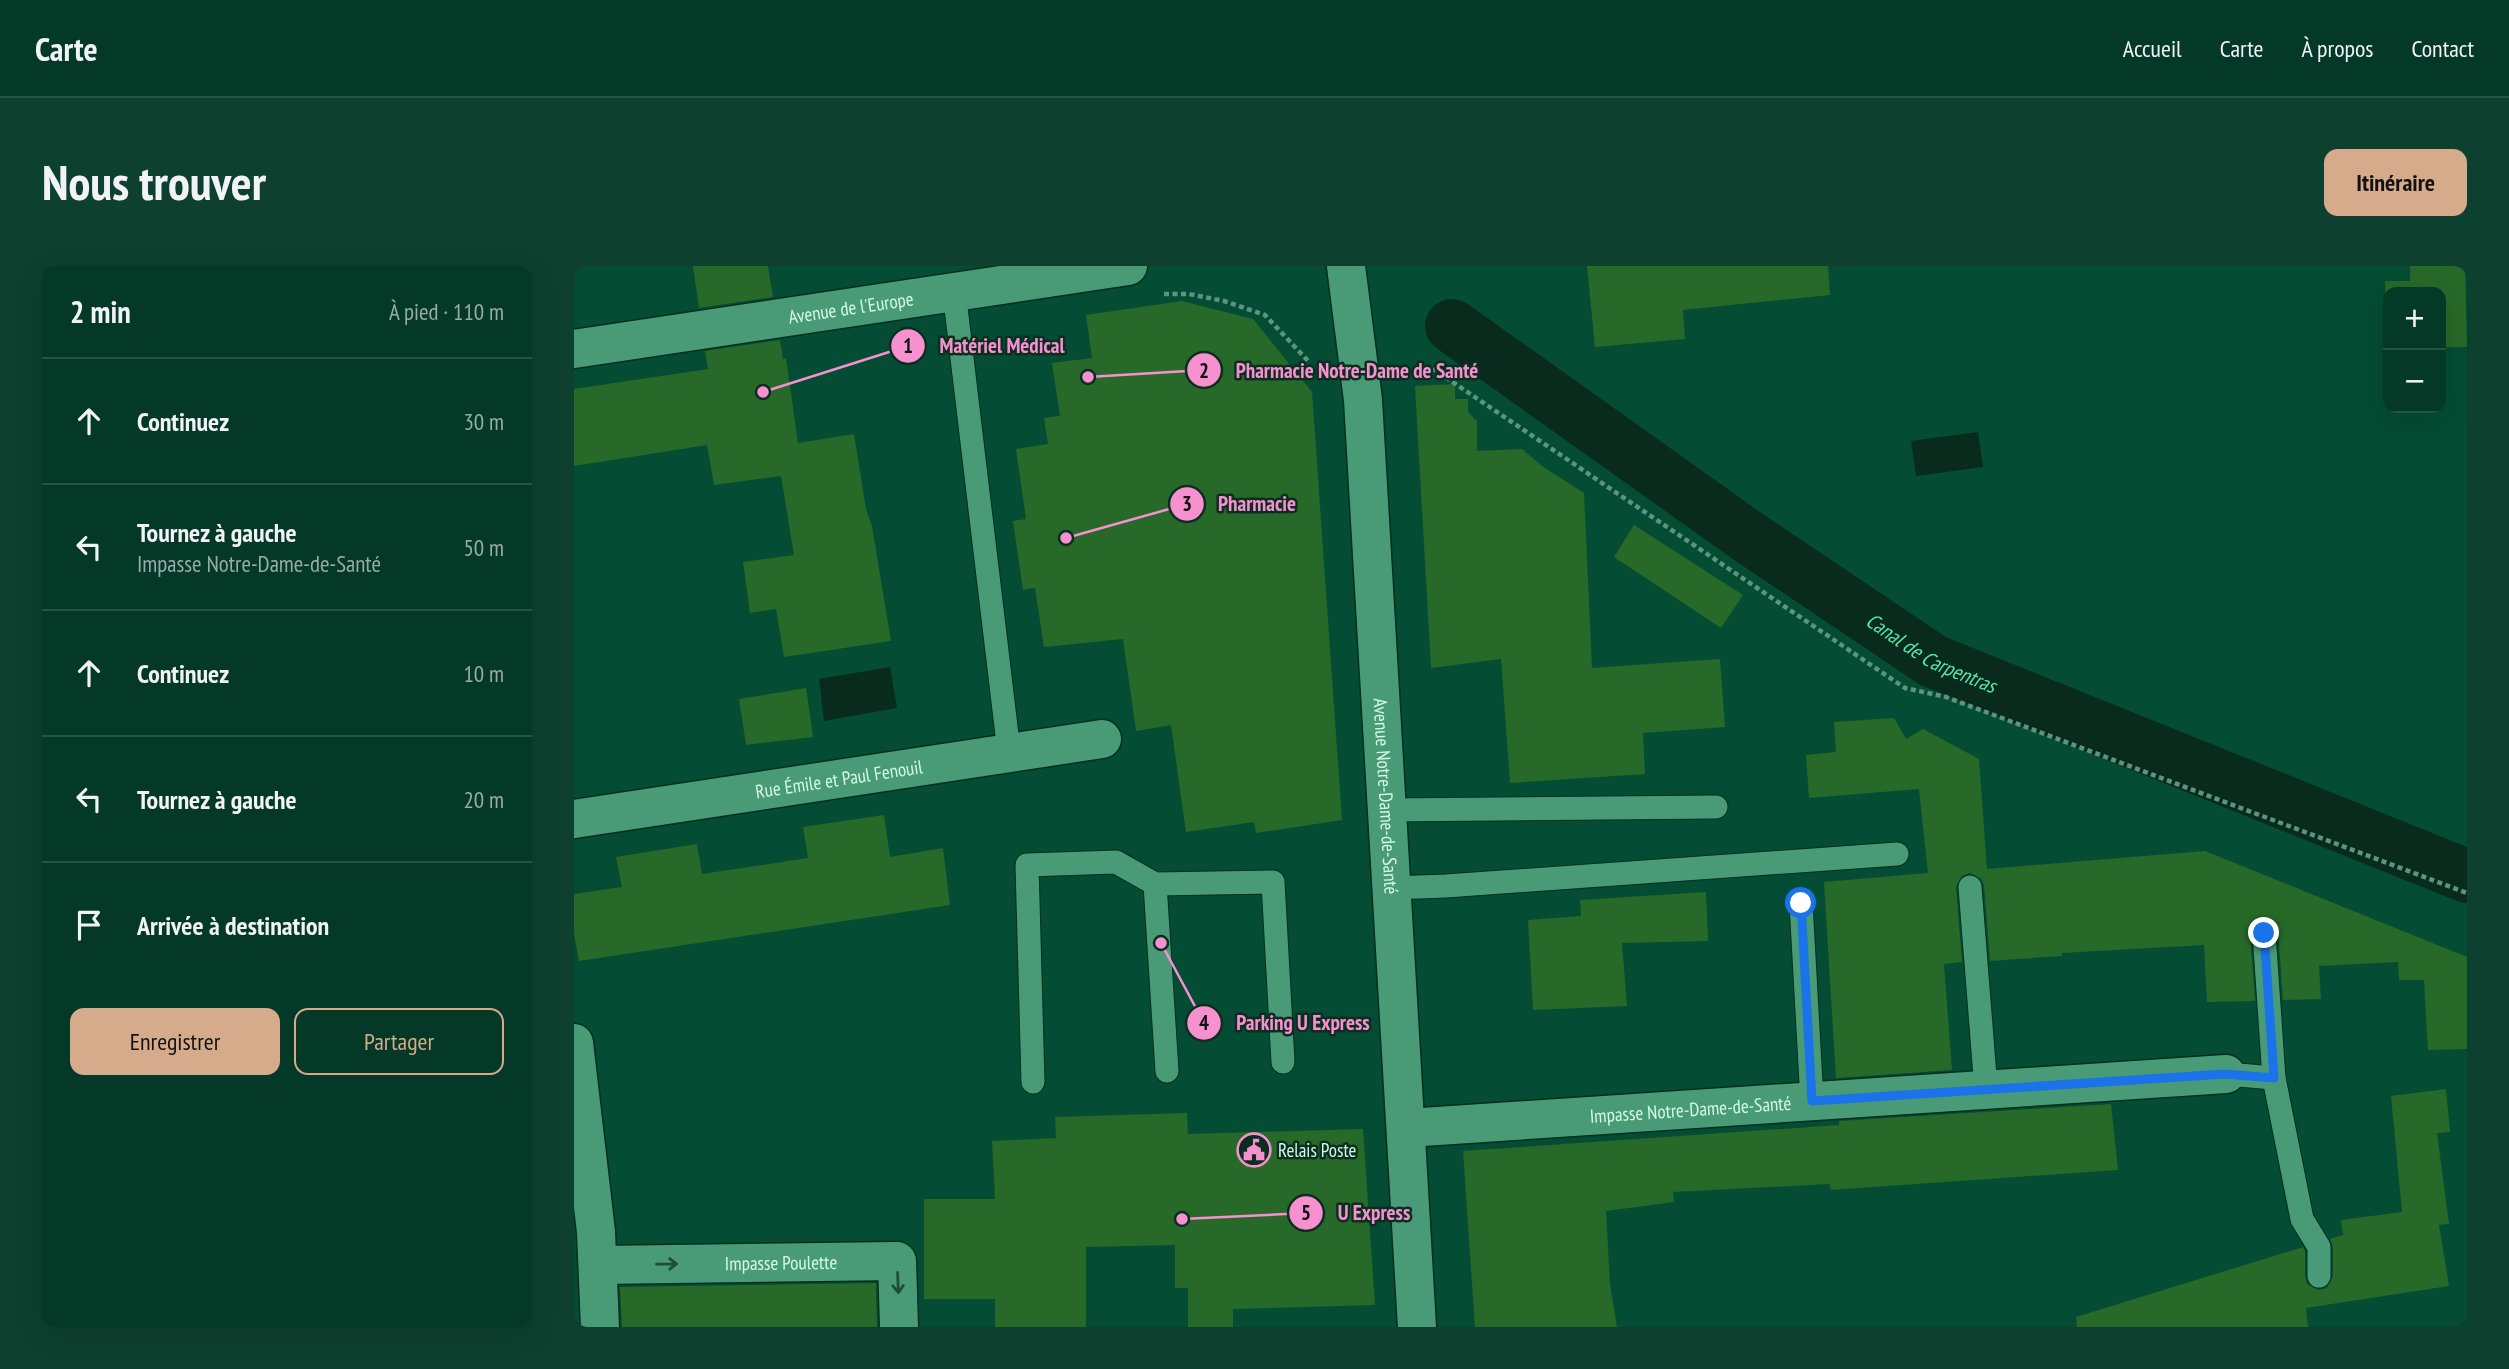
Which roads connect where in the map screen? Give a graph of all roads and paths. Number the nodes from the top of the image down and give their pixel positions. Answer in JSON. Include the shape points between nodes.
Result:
{"nodes":[{"id":1,"x":1128,"y":266,"type":"edge"},
{"id":2,"x":1346,"y":266,"type":"edge"},
{"id":3,"x":954,"y":291,"type":"junction"},
{"id":4,"x":1160,"y":294,"type":"dead end"},
{"id":5,"x":574,"y":349,"type":"edge"},
{"id":6,"x":1311,"y":365,"type":"dead end"},
{"id":7,"x":1363,"y":400,"type":"junction"},
{"id":8,"x":1102,"y":739,"type":"dead end"},
{"id":9,"x":1009,"y":752,"type":"junction"},
{"id":10,"x":1716,"y":807,"type":"dead end"},
{"id":11,"x":1387,"y":810,"type":"junction"},
{"id":12,"x":574,"y":818,"type":"edge"},
{"id":13,"x":1897,"y":854,"type":"dead end"},
{"id":14,"x":1154,"y":884,"type":"junction"},
{"id":15,"x":1970,"y":887,"type":"dead end"},
{"id":16,"x":1391,"y":888,"type":"junction"},
{"id":17,"x":2467,"y":893,"type":"edge"},
{"id":18,"x":1801,"y":903,"type":"dead end"},
{"id":19,"x":2264,"y":933,"type":"dead end"},
{"id":20,"x":574,"y":1043,"type":"edge"},
{"id":21,"x":1283,"y":1062,"type":"dead end"},
{"id":22,"x":1167,"y":1071,"type":"dead end"},
{"id":23,"x":2225,"y":1074,"type":"joint"},
{"id":24,"x":2274,"y":1078,"type":"junction"},
{"id":25,"x":1033,"y":1082,"type":"dead end"},
{"id":26,"x":1986,"y":1089,"type":"junction"},
{"id":27,"x":1812,"y":1101,"type":"junction"},
{"id":28,"x":1407,"y":1128,"type":"junction"},
{"id":29,"x":590,"y":1244,"type":"edge"},
{"id":30,"x":2319,"y":1276,"type":"dead end"},
{"id":31,"x":600,"y":1327,"type":"edge"},
{"id":32,"x":899,"y":1327,"type":"edge"},
{"id":33,"x":1417,"y":1327,"type":"edge"}],
"edges":[{"from":1,"to":3,"type":"street","name":"Avenue de l'Europe"},
{"from":2,"to":7,"type":"street","name":"Avenue Notre-Dame-de-Santé"},
{"from":3,"to":5,"type":"street","name":"Avenue de l'Europe"},
{"from":3,"to":9,"type":"lane"},
{"from":4,"to":6,"type":"path","via":[[1213,298],[1265,314]]},
{"from":7,"to":11,"type":"street","name":"Avenue Notre-Dame-de-Santé"},
{"from":7,"to":17,"type":"path","via":[[1402,396],[1402,372],[1435,370],[1905,688],[1946,697]]},
{"from":8,"to":9,"type":"street","name":"Rue Émile et Paul Fenouil"},
{"from":9,"to":12,"type":"street","name":"Rue Émile et Paul Fenouil"},
{"from":10,"to":11,"type":"lane"},
{"from":11,"to":16,"type":"street","name":"Avenue Notre-Dame-de-Santé"},
{"from":13,"to":16,"type":"lane"},
{"from":14,"to":21,"type":"lane","via":[[1273,882]]},
{"from":14,"to":22,"type":"lane"},
{"from":14,"to":25,"type":"lane","via":[[1116,862],[1027,864]]},
{"from":15,"to":26,"type":"lane"},
{"from":16,"to":28,"type":"street","name":"Avenue Notre-Dame-de-Santé"},
{"from":18,"to":27,"type":"lane"},
{"from":19,"to":24,"type":"lane"},
{"from":20,"to":29,"type":"street"},
{"from":23,"to":24,"type":"lane"},
{"from":23,"to":26,"type":"street","name":"Impasse Notre-Dame-de-Santé"},
{"from":24,"to":30,"type":"lane","via":[[2302,1219],[2319,1247]]},
{"from":26,"to":27,"type":"street","name":"Impasse Notre-Dame-de-Santé"},
{"from":27,"to":28,"type":"street","name":"Impasse Notre-Dame-de-Santé"},
{"from":28,"to":33,"type":"street","name":"Avenue Notre-Dame-de-Santé"},
{"from":29,"to":31,"type":"street"},
{"from":29,"to":32,"type":"street","name":"Impasse Poulette","one_way":true,"via":[[897,1261]]}]}
